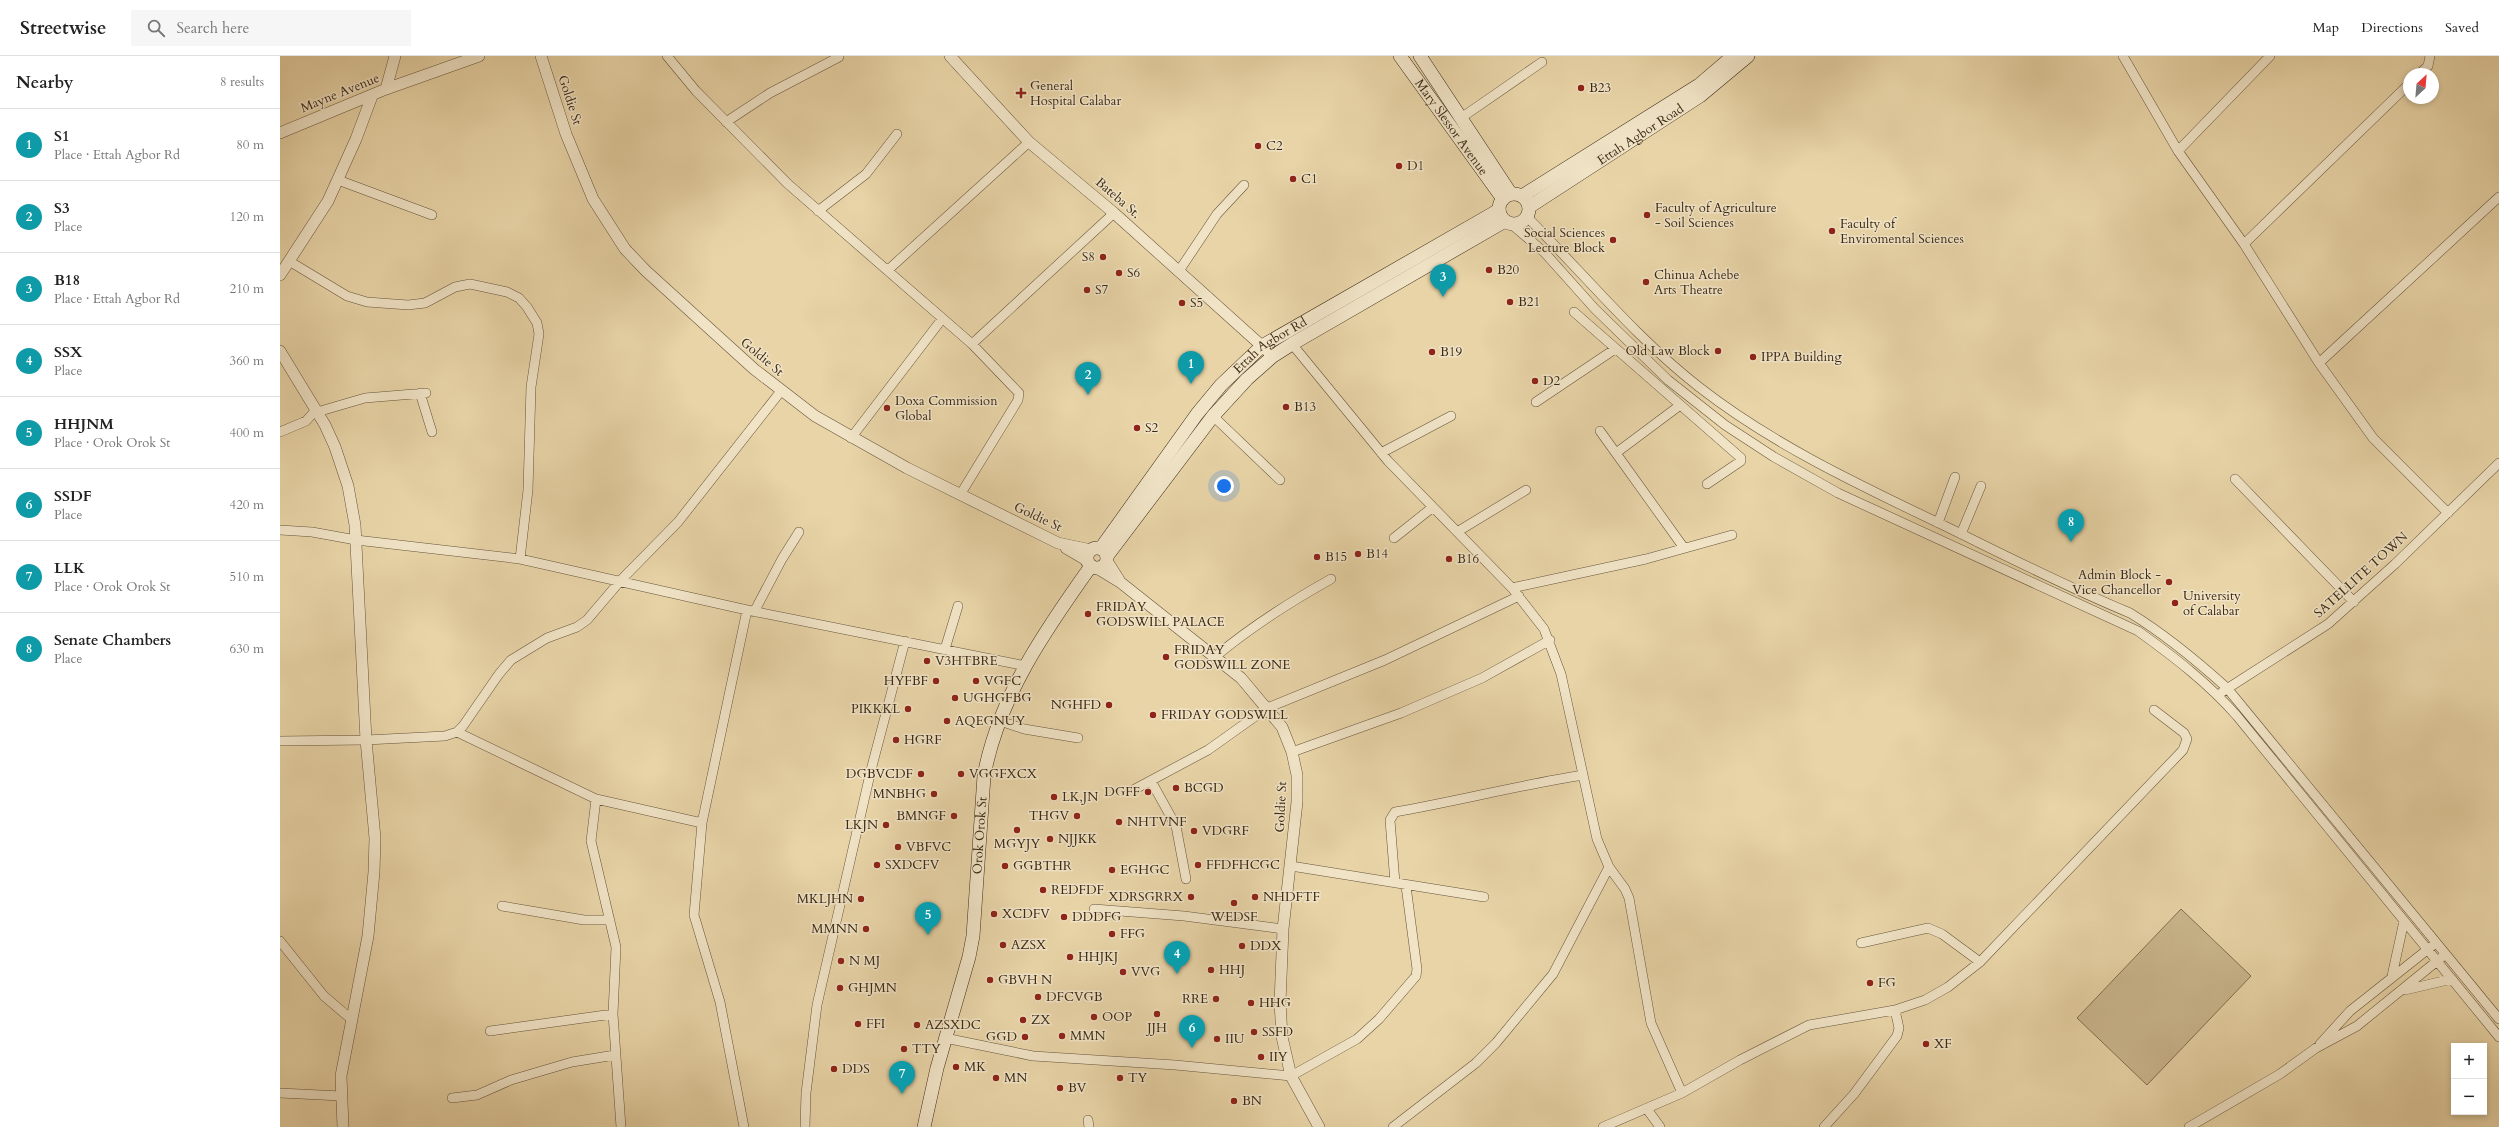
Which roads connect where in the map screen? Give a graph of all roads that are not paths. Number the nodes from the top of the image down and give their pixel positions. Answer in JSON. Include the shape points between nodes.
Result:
{"nodes":[{"id":1,"x":395,"y":56,"type":"edge"},
{"id":2,"x":479,"y":56,"type":"edge"},
{"id":3,"x":541,"y":56,"type":"edge"},
{"id":4,"x":668,"y":56,"type":"edge"},
{"id":5,"x":950,"y":56,"type":"edge"},
{"id":6,"x":1400,"y":56,"type":"edge"},
{"id":7,"x":1420,"y":56,"type":"edge"},
{"id":8,"x":1733,"y":56,"type":"edge"},
{"id":9,"x":1748,"y":56,"type":"edge"},
{"id":10,"x":2123,"y":56,"type":"edge"},
{"id":11,"x":2270,"y":56,"type":"edge"},
{"id":12,"x":2430,"y":56,"type":"edge"},
{"id":13,"x":839,"y":57,"type":"dead end"},
{"id":14,"x":1542,"y":62,"type":"dead end"},
{"id":15,"x":2426,"y":68,"type":"edge"},
{"id":16,"x":386,"y":89,"type":"junction"},
{"id":17,"x":2403,"y":90,"type":"edge"},
{"id":18,"x":372,"y":96,"type":"junction"},
{"id":19,"x":1461,"y":118,"type":"junction"},
{"id":20,"x":726,"y":122,"type":"junction"},
{"id":21,"x":280,"y":133,"type":"edge"},
{"id":22,"x":897,"y":134,"type":"dead end"},
{"id":23,"x":1029,"y":142,"type":"junction"},
{"id":24,"x":2178,"y":151,"type":"junction"},
{"id":25,"x":338,"y":180,"type":"junction"},
{"id":26,"x":1244,"y":185,"type":"dead end"},
{"id":27,"x":2499,"y":197,"type":"edge"},
{"id":28,"x":1514,"y":208,"type":"junction"},
{"id":29,"x":818,"y":211,"type":"junction"},
{"id":30,"x":1114,"y":213,"type":"junction"},
{"id":31,"x":432,"y":216,"type":"dead end"},
{"id":32,"x":2244,"y":244,"type":"junction"},
{"id":33,"x":289,"y":261,"type":"junction"},
{"id":34,"x":888,"y":270,"type":"junction"},
{"id":35,"x":1179,"y":271,"type":"junction"},
{"id":36,"x":280,"y":275,"type":"edge"},
{"id":37,"x":1574,"y":312,"type":"dead end"},
{"id":38,"x":942,"y":319,"type":"junction"},
{"id":39,"x":972,"y":344,"type":"junction"},
{"id":40,"x":1292,"y":344,"type":"junction"},
{"id":41,"x":1262,"y":346,"type":"junction"},
{"id":42,"x":1615,"y":349,"type":"junction"},
{"id":43,"x":280,"y":351,"type":"edge"},
{"id":44,"x":1273,"y":356,"type":"junction"},
{"id":45,"x":2319,"y":363,"type":"junction"},
{"id":46,"x":781,"y":391,"type":"junction"},
{"id":47,"x":1536,"y":402,"type":"dead end"},
{"id":48,"x":1679,"y":406,"type":"junction"},
{"id":49,"x":316,"y":411,"type":"junction"},
{"id":50,"x":1213,"y":416,"type":"junction"},
{"id":51,"x":1451,"y":416,"type":"dead end"},
{"id":52,"x":280,"y":432,"type":"edge"},
{"id":53,"x":432,"y":432,"type":"dead end"},
{"id":54,"x":1600,"y":432,"type":"dead end"},
{"id":55,"x":851,"y":438,"type":"junction"},
{"id":56,"x":1381,"y":453,"type":"junction"},
{"id":57,"x":1616,"y":453,"type":"junction"},
{"id":58,"x":2499,"y":463,"type":"edge"},
{"id":59,"x":1955,"y":477,"type":"dead end"},
{"id":60,"x":2235,"y":479,"type":"dead end"},
{"id":61,"x":1280,"y":480,"type":"dead end"},
{"id":62,"x":1707,"y":484,"type":"dead end"},
{"id":63,"x":1981,"y":486,"type":"dead end"},
{"id":64,"x":1526,"y":490,"type":"dead end"},
{"id":65,"x":960,"y":495,"type":"junction"},
{"id":66,"x":1433,"y":507,"type":"junction"},
{"id":67,"x":2448,"y":513,"type":"junction"},
{"id":68,"x":1938,"y":523,"type":"junction"},
{"id":69,"x":280,"y":530,"type":"edge"},
{"id":70,"x":799,"y":532,"type":"dead end"},
{"id":71,"x":1457,"y":532,"type":"junction"},
{"id":72,"x":1961,"y":534,"type":"junction"},
{"id":73,"x":1732,"y":535,"type":"dead end"},
{"id":74,"x":1394,"y":538,"type":"dead end"},
{"id":75,"x":356,"y":540,"type":"junction"},
{"id":76,"x":1684,"y":548,"type":"junction"},
{"id":77,"x":520,"y":559,"type":"junction"},
{"id":78,"x":1097,"y":559,"type":"junction"},
{"id":79,"x":1332,"y":579,"type":"dead end"},
{"id":80,"x":621,"y":580,"type":"junction"},
{"id":81,"x":1512,"y":588,"type":"junction"},
{"id":82,"x":1519,"y":596,"type":"junction"},
{"id":83,"x":2354,"y":602,"type":"junction"},
{"id":84,"x":958,"y":606,"type":"dead end"},
{"id":85,"x":751,"y":611,"type":"junction"},
{"id":86,"x":1550,"y":640,"type":"junction"},
{"id":87,"x":905,"y":641,"type":"junction"},
{"id":88,"x":945,"y":649,"type":"junction"},
{"id":89,"x":1216,"y":656,"type":"junction"},
{"id":90,"x":1026,"y":666,"type":"junction"},
{"id":91,"x":2227,"y":688,"type":"junction"},
{"id":92,"x":2218,"y":695,"type":"junction"},
{"id":93,"x":1267,"y":708,"type":"junction"},
{"id":94,"x":2154,"y":710,"type":"dead end"},
{"id":95,"x":1000,"y":721,"type":"junction"},
{"id":96,"x":456,"y":732,"type":"junction"},
{"id":97,"x":1078,"y":738,"type":"dead end"},
{"id":98,"x":366,"y":740,"type":"junction"},
{"id":99,"x":280,"y":741,"type":"edge"},
{"id":100,"x":1292,"y":752,"type":"junction"},
{"id":101,"x":1584,"y":775,"type":"junction"},
{"id":102,"x":1151,"y":781,"type":"junction"},
{"id":103,"x":1135,"y":789,"type":"dead end"},
{"id":104,"x":596,"y":799,"type":"junction"},
{"id":105,"x":702,"y":823,"type":"junction"},
{"id":106,"x":1291,"y":866,"type":"junction"},
{"id":107,"x":1609,"y":867,"type":"junction"},
{"id":108,"x":1186,"y":879,"type":"dead end"},
{"id":109,"x":1395,"y":883,"type":"junction"},
{"id":110,"x":1406,"y":886,"type":"junction"},
{"id":111,"x":1484,"y":896,"type":"dead end"},
{"id":112,"x":502,"y":906,"type":"dead end"},
{"id":113,"x":1094,"y":909,"type":"dead end"},
{"id":114,"x":610,"y":920,"type":"junction"},
{"id":115,"x":2404,"y":921,"type":"junction"},
{"id":116,"x":1283,"y":928,"type":"junction"},
{"id":117,"x":280,"y":941,"type":"edge"},
{"id":118,"x":1861,"y":943,"type":"dead end"},
{"id":119,"x":2436,"y":943,"type":"junction"},
{"id":120,"x":2428,"y":950,"type":"junction"},
{"id":121,"x":2446,"y":954,"type":"junction"},
{"id":122,"x":2438,"y":961,"type":"junction"},
{"id":123,"x":1980,"y":962,"type":"junction"},
{"id":124,"x":2392,"y":976,"type":"junction"},
{"id":125,"x":2452,"y":979,"type":"junction"},
{"id":126,"x":2403,"y":991,"type":"junction"},
{"id":127,"x":1895,"y":1010,"type":"junction"},
{"id":128,"x":613,"y":1014,"type":"junction"},
{"id":129,"x":351,"y":1019,"type":"junction"},
{"id":130,"x":2499,"y":1019,"type":"edge"},
{"id":131,"x":490,"y":1031,"type":"dead end"},
{"id":132,"x":2499,"y":1037,"type":"edge"},
{"id":133,"x":945,"y":1038,"type":"junction"},
{"id":134,"x":2316,"y":1048,"type":"junction"},
{"id":135,"x":615,"y":1055,"type":"junction"},
{"id":136,"x":1291,"y":1076,"type":"junction"},
{"id":137,"x":280,"y":1093,"type":"edge"},
{"id":138,"x":1682,"y":1093,"type":"junction"},
{"id":139,"x":341,"y":1096,"type":"junction"},
{"id":140,"x":452,"y":1098,"type":"dead end"},
{"id":141,"x":1647,"y":1109,"type":"junction"},
{"id":142,"x":343,"y":1127,"type":"edge"},
{"id":143,"x":621,"y":1127,"type":"edge"},
{"id":144,"x":744,"y":1127,"type":"edge"},
{"id":145,"x":805,"y":1127,"type":"edge"},
{"id":146,"x":924,"y":1127,"type":"edge"},
{"id":147,"x":1319,"y":1127,"type":"edge"},
{"id":148,"x":1393,"y":1127,"type":"edge"},
{"id":149,"x":1603,"y":1127,"type":"edge"},
{"id":150,"x":1660,"y":1127,"type":"edge"},
{"id":151,"x":1824,"y":1127,"type":"edge"},
{"id":152,"x":2189,"y":1127,"type":"edge"}],
"edges":[{"from":1,"to":16,"type":"street"},
{"from":2,"to":16,"type":"street","name":"Mayne Avenue"},
{"from":3,"to":46,"type":"street","name":"Goldie St","via":[[584,180],[608,225],[646,271]]},
{"from":4,"to":20,"type":"street"},
{"from":5,"to":23,"type":"street","name":"Bateba St."},
{"from":6,"to":28,"type":"main road","name":"Mary Slessor Avenue"},
{"from":7,"to":19,"type":"main road","name":"Mary Slessor Avenue"},
{"from":8,"to":28,"type":"main road","name":"Ettah Agbor Road","via":[[1699,85]]},
{"from":9,"to":28,"type":"main road","name":"Ettah Agbor Road","via":[[1700,96]]},
{"from":10,"to":24,"type":"street"},
{"from":11,"to":24,"type":"street"},
{"from":12,"to":15,"type":"street"},
{"from":13,"to":20,"type":"street","via":[[770,94]]},
{"from":14,"to":19,"type":"street"},
{"from":16,"to":18,"type":"street","name":"Mayne Avenue"},
{"from":17,"to":32,"type":"street"},
{"from":18,"to":21,"type":"street","name":"Mayne Avenue"},
{"from":18,"to":25,"type":"street"},
{"from":19,"to":28,"type":"main road","name":"Mary Slessor Avenue"},
{"from":20,"to":29,"type":"street"},
{"from":22,"to":29,"type":"street","via":[[866,174]]},
{"from":23,"to":30,"type":"street","name":"Bateba St."},
{"from":23,"to":34,"type":"street"},
{"from":24,"to":32,"type":"street"},
{"from":25,"to":31,"type":"street"},
{"from":25,"to":33,"type":"street","via":[[311,229]]},
{"from":26,"to":35,"type":"street","via":[[1217,214]]},
{"from":27,"to":45,"type":"street"},
{"from":28,"to":40,"type":"main road","name":"Ettah Agbor Rd"},
{"from":28,"to":41,"type":"main road","name":"Ettah Agbor Rd"},
{"from":28,"to":68,"type":"street","via":[[1627,324],[1699,387],[1734,413],[1797,452]]},
{"from":28,"to":92,"type":"street","via":[[1544,252],[1595,308],[1653,365],[1725,425],[1774,457],[1838,493],[2138,632],[2178,660]]},
{"from":29,"to":34,"type":"street"},
{"from":30,"to":35,"type":"street","name":"Bateba St."},
{"from":30,"to":39,"type":"street"},
{"from":32,"to":45,"type":"street"},
{"from":33,"to":36,"type":"street"},
{"from":33,"to":77,"type":"street","via":[[347,296],[367,302],[425,303],[455,287],[470,284],[507,292],[519,298],[527,307],[537,323],[539,334],[531,387],[528,490]]},
{"from":34,"to":38,"type":"street"},
{"from":35,"to":41,"type":"street","name":"Bateba St."},
{"from":37,"to":42,"type":"street"},
{"from":38,"to":39,"type":"street"},
{"from":38,"to":55,"type":"street"},
{"from":39,"to":65,"type":"street","via":[[1019,393],[1019,397]]},
{"from":40,"to":44,"type":"main road","name":"Ettah Agbor Rd"},
{"from":40,"to":56,"type":"street"},
{"from":41,"to":44,"type":"street","name":"Bateba St."},
{"from":41,"to":78,"type":"main road","name":"Ettah Agbor Rd","via":[[1221,385],[1197,414]]},
{"from":42,"to":47,"type":"street"},
{"from":42,"to":48,"type":"street"},
{"from":43,"to":49,"type":"street"},
{"from":44,"to":50,"type":"main road","name":"Ettah Agbor Rd","via":[[1247,379]]},
{"from":45,"to":67,"type":"street","via":[[2373,438]]},
{"from":46,"to":55,"type":"street","name":"Goldie St"},
{"from":46,"to":80,"type":"street","via":[[678,522]]},
{"from":48,"to":57,"type":"street"},
{"from":48,"to":62,"type":"street","via":[[1741,459]]},
{"from":49,"to":52,"type":"street","via":[[306,421]]},
{"from":49,"to":53,"type":"street","via":[[365,398],[423,393]]},
{"from":49,"to":75,"type":"street","via":[[335,447],[348,486]]},
{"from":50,"to":61,"type":"street"},
{"from":50,"to":78,"type":"main road","name":"Ettah Agbor Rd"},
{"from":51,"to":56,"type":"street"},
{"from":54,"to":57,"type":"street"},
{"from":55,"to":65,"type":"street","name":"Goldie St"},
{"from":56,"to":66,"type":"street"},
{"from":57,"to":76,"type":"street"},
{"from":58,"to":67,"type":"street","name":"SATELLITE TOWN"},
{"from":59,"to":68,"type":"street"},
{"from":60,"to":83,"type":"street"},
{"from":63,"to":72,"type":"street"},
{"from":64,"to":71,"type":"street"},
{"from":65,"to":78,"type":"street","name":"Goldie St","via":[[1058,543]]},
{"from":66,"to":71,"type":"street"},
{"from":66,"to":74,"type":"street"},
{"from":67,"to":83,"type":"street","name":"SATELLITE TOWN"},
{"from":68,"to":72,"type":"street"},
{"from":69,"to":75,"type":"street","via":[[312,532]]},
{"from":70,"to":85,"type":"street"},
{"from":71,"to":81,"type":"street"},
{"from":72,"to":91,"type":"street","via":[[2130,613],[2183,649]]},
{"from":73,"to":76,"type":"street"},
{"from":75,"to":77,"type":"street"},
{"from":75,"to":98,"type":"street"},
{"from":76,"to":81,"type":"street"},
{"from":77,"to":80,"type":"street"},
{"from":78,"to":89,"type":"street","name":"Goldie St","via":[[1120,582]]},
{"from":78,"to":90,"type":"main road","name":"Orok Orok St"},
{"from":79,"to":89,"type":"street","via":[[1283,606],[1246,631]]},
{"from":80,"to":85,"type":"street"},
{"from":80,"to":96,"type":"street","via":[[600,607],[577,628],[547,638],[511,660]]},
{"from":81,"to":82,"type":"street"},
{"from":82,"to":86,"type":"street"},
{"from":82,"to":93,"type":"street","via":[[1385,660]]},
{"from":83,"to":91,"type":"street","name":"SATELLITE TOWN","via":[[2328,624]]},
{"from":84,"to":88,"type":"street"},
{"from":85,"to":87,"type":"street"},
{"from":85,"to":105,"type":"street"},
{"from":86,"to":100,"type":"street","via":[[1467,684],[1401,713]]},
{"from":86,"to":101,"type":"street","via":[[1561,674]]},
{"from":87,"to":88,"type":"street"},
{"from":87,"to":145,"type":"street","via":[[871,770],[817,1005],[806,1093]]},
{"from":88,"to":90,"type":"street"},
{"from":89,"to":93,"type":"street","name":"Goldie St","via":[[1241,678]]},
{"from":90,"to":95,"type":"main road","name":"Orok Orok St"},
{"from":91,"to":92,"type":"street","name":"SATELLITE TOWN"},
{"from":91,"to":119,"type":"street"},
{"from":92,"to":115,"type":"street"},
{"from":93,"to":100,"type":"street","name":"Goldie St","via":[[1282,726]]},
{"from":93,"to":102,"type":"street","via":[[1208,750]]},
{"from":94,"to":123,"type":"street","via":[[2184,733],[2187,745]]},
{"from":95,"to":97,"type":"street","via":[[1024,729]]},
{"from":95,"to":133,"type":"main road","name":"Orok Orok St","via":[[988,752],[984,776],[973,936]]},
{"from":96,"to":98,"type":"street","via":[[445,736]]},
{"from":96,"to":104,"type":"street"},
{"from":98,"to":99,"type":"street"},
{"from":98,"to":129,"type":"street","via":[[375,838],[374,872],[368,936]]},
{"from":100,"to":106,"type":"street","name":"Goldie St","via":[[1298,787]]},
{"from":101,"to":107,"type":"street","via":[[1597,839]]},
{"from":101,"to":109,"type":"street","via":[[1395,812],[1390,820]]},
{"from":102,"to":103,"type":"street"},
{"from":102,"to":108,"type":"street","via":[[1176,826]]},
{"from":104,"to":105,"type":"street"},
{"from":104,"to":114,"type":"street","via":[[591,841]]},
{"from":105,"to":144,"type":"street","via":[[694,906],[695,924],[709,960],[720,1002]]},
{"from":106,"to":109,"type":"street"},
{"from":106,"to":116,"type":"street","name":"Goldie St"},
{"from":107,"to":138,"type":"street","via":[[1629,898],[1651,1023]]},
{"from":107,"to":148,"type":"street","via":[[1555,970],[1506,1031],[1476,1063]]},
{"from":109,"to":110,"type":"street"},
{"from":110,"to":111,"type":"street"},
{"from":110,"to":136,"type":"street","via":[[1416,976],[1357,1039]]},
{"from":112,"to":114,"type":"street","via":[[584,920]]},
{"from":113,"to":116,"type":"street","via":[[1184,916]]},
{"from":114,"to":128,"type":"street","via":[[616,947]]},
{"from":115,"to":120,"type":"street"},
{"from":115,"to":124,"type":"street"},
{"from":116,"to":136,"type":"street","name":"Goldie St","via":[[1280,1002],[1282,1037]]},
{"from":117,"to":129,"type":"street","via":[[324,996]]},
{"from":118,"to":123,"type":"street","via":[[1928,928],[1942,934]]},
{"from":119,"to":120,"type":"street"},
{"from":119,"to":121,"type":"street"},
{"from":120,"to":122,"type":"street"},
{"from":120,"to":124,"type":"street"},
{"from":121,"to":122,"type":"street"},
{"from":121,"to":130,"type":"street"},
{"from":122,"to":125,"type":"street"},
{"from":122,"to":126,"type":"street"},
{"from":123,"to":127,"type":"street","via":[[1931,997]]},
{"from":124,"to":134,"type":"street","via":[[2336,1024]]},
{"from":125,"to":126,"type":"street"},
{"from":125,"to":132,"type":"street"},
{"from":126,"to":134,"type":"street","via":[[2357,1026]]},
{"from":127,"to":138,"type":"street","via":[[1809,1025]]},
{"from":127,"to":151,"type":"street","via":[[1897,1036],[1854,1094]]},
{"from":128,"to":131,"type":"street"},
{"from":128,"to":135,"type":"street"},
{"from":129,"to":139,"type":"street","via":[[343,1065]]},
{"from":133,"to":136,"type":"street","via":[[1033,1056],[1175,1065]]},
{"from":133,"to":146,"type":"main road","name":"Orok Orok St"},
{"from":134,"to":152,"type":"street","via":[[2280,1074]]},
{"from":135,"to":140,"type":"street","via":[[572,1062],[511,1080],[477,1095]]},
{"from":135,"to":143,"type":"street"},
{"from":136,"to":147,"type":"street","name":"Goldie St"},
{"from":137,"to":139,"type":"street"},
{"from":138,"to":141,"type":"street"},
{"from":139,"to":142,"type":"street"},
{"from":141,"to":149,"type":"street"},
{"from":141,"to":150,"type":"street"}]}
